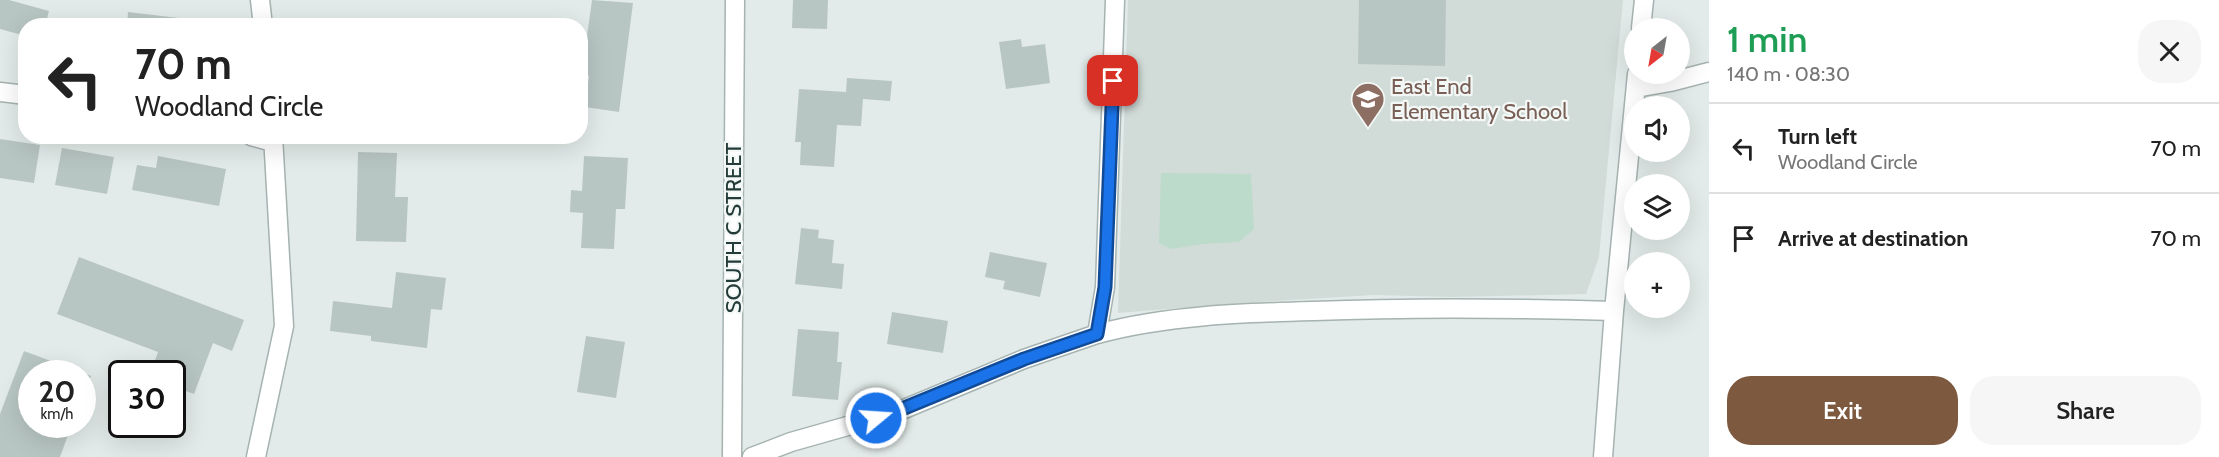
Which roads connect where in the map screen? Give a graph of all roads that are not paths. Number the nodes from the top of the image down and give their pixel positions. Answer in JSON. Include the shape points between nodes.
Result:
{"nodes":[{"id":1,"x":260,"y":0,"type":"edge"},
{"id":2,"x":735,"y":0,"type":"edge"},
{"id":3,"x":1114,"y":0,"type":"edge"},
{"id":4,"x":1644,"y":0,"type":"edge"},
{"id":5,"x":262,"y":18,"type":"edge"},
{"id":6,"x":1642,"y":18,"type":"edge"},
{"id":7,"x":1709,"y":72,"type":"edge"},
{"id":8,"x":1690,"y":77,"type":"edge"},
{"id":9,"x":1637,"y":84,"type":"edge"},
{"id":10,"x":0,"y":92,"type":"edge"},
{"id":11,"x":18,"y":94,"type":"edge"},
{"id":12,"x":273,"y":144,"type":"edge"},
{"id":13,"x":1614,"y":311,"type":"junction"},
{"id":14,"x":1097,"y":334,"type":"junction"},
{"id":15,"x":256,"y":457,"type":"edge"},
{"id":16,"x":732,"y":457,"type":"edge"},
{"id":17,"x":752,"y":457,"type":"edge"},
{"id":18,"x":1603,"y":457,"type":"edge"}],
"edges":[{"from":1,"to":5,"type":"street"},
{"from":2,"to":16,"type":"street","name":"SOUTH C STREET"},
{"from":3,"to":14,"type":"street","via":[[1105,287]]},
{"from":4,"to":6,"type":"street"},
{"from":7,"to":8,"type":"street"},
{"from":9,"to":13,"type":"street"},
{"from":10,"to":11,"type":"street"},
{"from":12,"to":15,"type":"street","via":[[284,326]]},
{"from":13,"to":14,"type":"street","via":[[1397,308],[1250,313],[1132,324]]},
{"from":13,"to":18,"type":"street"},
{"from":14,"to":17,"type":"street","via":[[897,411]]}]}
